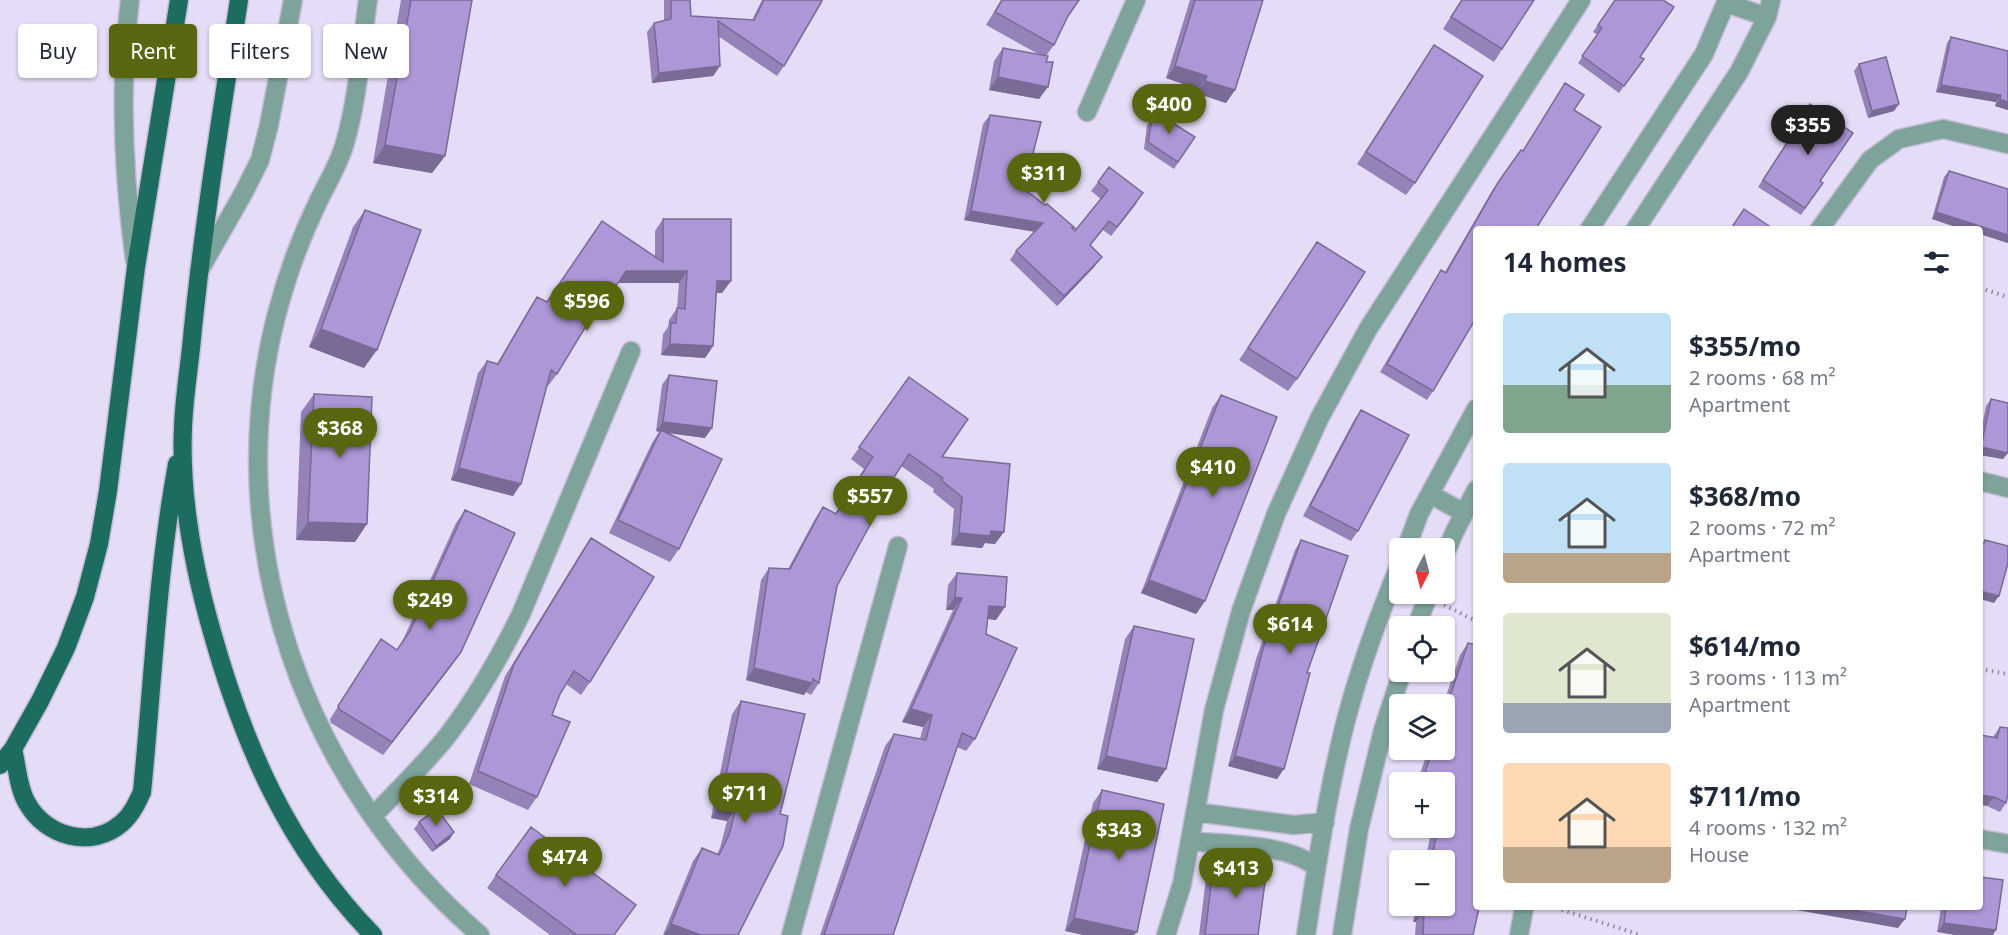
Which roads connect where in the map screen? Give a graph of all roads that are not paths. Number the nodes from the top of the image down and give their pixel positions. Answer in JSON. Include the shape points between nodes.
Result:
{"nodes":[{"id":1,"x":130,"y":0,"type":"edge"},
{"id":2,"x":179,"y":0,"type":"edge"},
{"id":3,"x":239,"y":0,"type":"edge"},
{"id":4,"x":293,"y":0,"type":"edge"},
{"id":5,"x":368,"y":0,"type":"edge"},
{"id":6,"x":1136,"y":0,"type":"edge"},
{"id":7,"x":1581,"y":0,"type":"edge"},
{"id":8,"x":1726,"y":2,"type":"edge"},
{"id":9,"x":1769,"y":9,"type":"edge"},
{"id":10,"x":1087,"y":112,"type":"dead end"},
{"id":11,"x":2008,"y":144,"type":"edge"},
{"id":12,"x":1591,"y":226,"type":"edge"},
{"id":13,"x":1638,"y":226,"type":"edge"},
{"id":14,"x":1822,"y":226,"type":"edge"},
{"id":15,"x":136,"y":267,"type":"junction"},
{"id":16,"x":198,"y":273,"type":"junction"},
{"id":17,"x":631,"y":351,"type":"dead end"},
{"id":18,"x":1473,"y":415,"type":"edge"},
{"id":19,"x":183,"y":427,"type":"junction"},
{"id":20,"x":1983,"y":482,"type":"edge"},
{"id":21,"x":2008,"y":488,"type":"edge"},
{"id":22,"x":1430,"y":494,"type":"junction"},
{"id":23,"x":1473,"y":496,"type":"edge"},
{"id":24,"x":1464,"y":513,"type":"junction"},
{"id":25,"x":1411,"y":538,"type":"edge"},
{"id":26,"x":1452,"y":538,"type":"edge"},
{"id":27,"x":898,"y":546,"type":"dead end"},
{"id":28,"x":1389,"y":591,"type":"edge"},
{"id":29,"x":1399,"y":682,"type":"edge"},
{"id":30,"x":13,"y":748,"type":"junction"},
{"id":31,"x":0,"y":765,"type":"edge"},
{"id":32,"x":1195,"y":812,"type":"junction"},
{"id":33,"x":373,"y":816,"type":"junction"},
{"id":34,"x":1325,"y":822,"type":"junction"},
{"id":35,"x":1983,"y":840,"type":"edge"},
{"id":36,"x":1190,"y":841,"type":"junction"},
{"id":37,"x":2008,"y":844,"type":"edge"},
{"id":38,"x":1316,"y":867,"type":"junction"},
{"id":39,"x":1524,"y":910,"type":"edge"},
{"id":40,"x":373,"y":935,"type":"edge"},
{"id":41,"x":480,"y":935,"type":"edge"},
{"id":42,"x":791,"y":935,"type":"edge"},
{"id":43,"x":1166,"y":935,"type":"edge"},
{"id":44,"x":1306,"y":935,"type":"edge"},
{"id":45,"x":1342,"y":935,"type":"edge"},
{"id":46,"x":1519,"y":935,"type":"edge"}],
"edges":[{"from":1,"to":15,"type":"street","via":[[123,120]]},
{"from":2,"to":15,"type":"main road"},
{"from":3,"to":16,"type":"main road"},
{"from":4,"to":16,"type":"street","via":[[260,160]]},
{"from":5,"to":33,"type":"street","via":[[343,147],[302,240],[276,318],[260,411],[258,464],[268,571],[286,644],[318,724]]},
{"from":6,"to":10,"type":"street"},
{"from":7,"to":32,"type":"street","via":[[1368,329],[1319,419],[1276,514],[1241,611],[1214,710]]},
{"from":8,"to":9,"type":"street"},
{"from":8,"to":12,"type":"street","via":[[1704,54]]},
{"from":9,"to":13,"type":"street","via":[[1739,72]]},
{"from":11,"to":14,"type":"street","via":[[1943,129],[1899,139],[1870,160]]},
{"from":15,"to":30,"type":"main road","via":[[96,555],[66,648]]},
{"from":16,"to":19,"type":"main road"},
{"from":17,"to":33,"type":"street","via":[[505,646],[447,736]]},
{"from":18,"to":22,"type":"street"},
{"from":19,"to":30,"type":"main road","via":[[163,554],[142,792],[134,809],[122,823],[105,833],[68,836],[50,829],[25,801]]},
{"from":19,"to":40,"type":"main road","via":[[192,553],[237,714],[290,825],[337,893]]},
{"from":20,"to":21,"type":"street"},
{"from":22,"to":24,"type":"street"},
{"from":22,"to":25,"type":"street"},
{"from":23,"to":24,"type":"street"},
{"from":24,"to":26,"type":"street"},
{"from":27,"to":42,"type":"street"},
{"from":28,"to":34,"type":"street","via":[[1346,719]]},
{"from":29,"to":45,"type":"street","via":[[1359,829]]},
{"from":30,"to":31,"type":"main road"},
{"from":32,"to":34,"type":"street","via":[[1294,825]]},
{"from":32,"to":36,"type":"street"},
{"from":33,"to":41,"type":"street","via":[[408,864]]},
{"from":34,"to":38,"type":"street"},
{"from":35,"to":37,"type":"street"},
{"from":36,"to":38,"type":"street","via":[[1280,850]]},
{"from":36,"to":43,"type":"street"},
{"from":38,"to":44,"type":"street"},
{"from":39,"to":46,"type":"street"}]}
